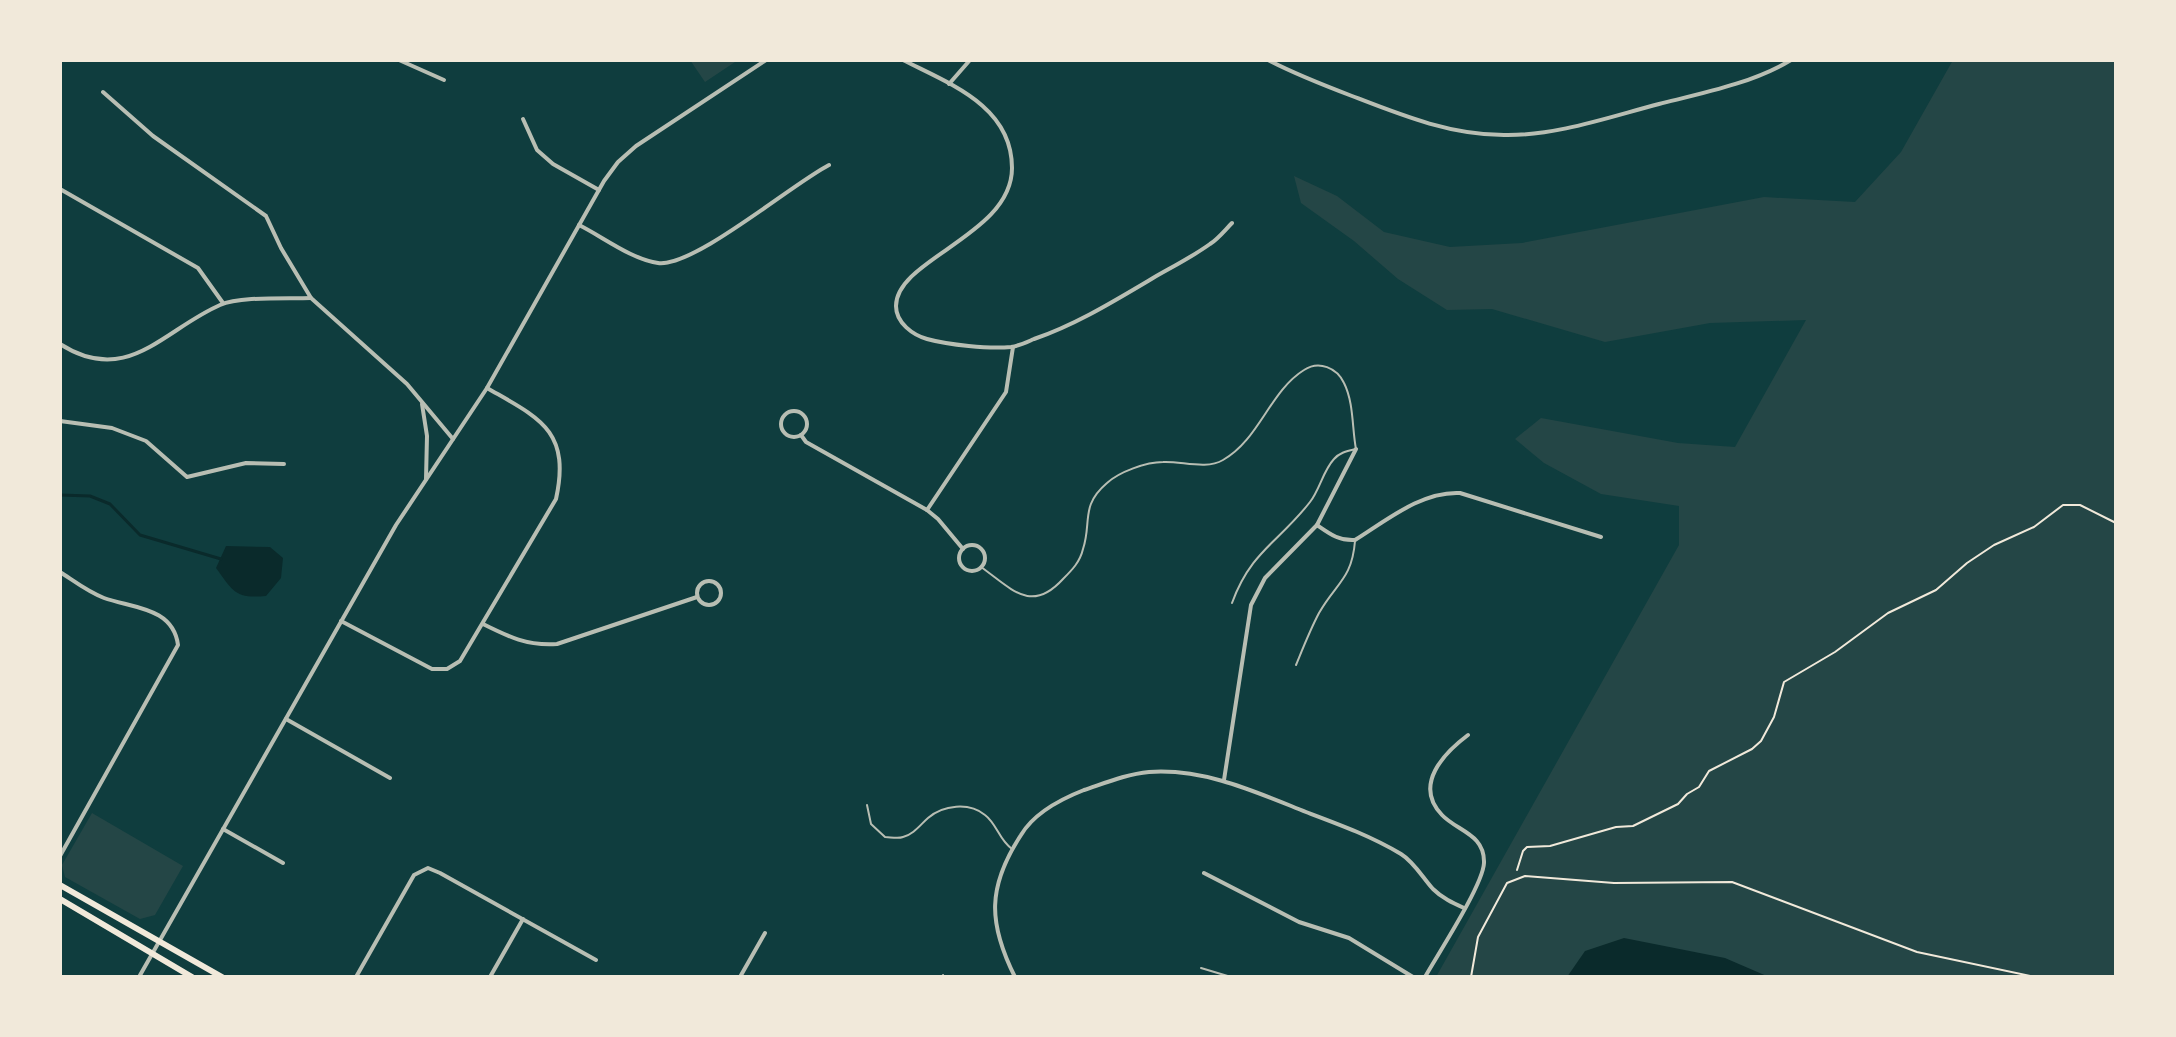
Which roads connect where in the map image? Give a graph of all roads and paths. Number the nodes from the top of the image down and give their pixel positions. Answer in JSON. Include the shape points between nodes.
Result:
{"nodes":[{"id":1,"x":399,"y":60,"type":"edge"},
{"id":2,"x":766,"y":60,"type":"edge"},
{"id":3,"x":903,"y":60,"type":"edge"},
{"id":4,"x":970,"y":60,"type":"edge"},
{"id":5,"x":1268,"y":60,"type":"edge"},
{"id":6,"x":1791,"y":60,"type":"edge"},
{"id":7,"x":444,"y":80,"type":"dead end"},
{"id":8,"x":949,"y":84,"type":"junction"},
{"id":9,"x":103,"y":92,"type":"dead end"},
{"id":10,"x":523,"y":119,"type":"dead end"},
{"id":11,"x":829,"y":165,"type":"dead end"},
{"id":12,"x":60,"y":189,"type":"edge"},
{"id":13,"x":599,"y":190,"type":"junction"},
{"id":14,"x":1232,"y":223,"type":"dead end"},
{"id":15,"x":579,"y":225,"type":"junction"},
{"id":16,"x":311,"y":298,"type":"junction"},
{"id":17,"x":223,"y":303,"type":"junction"},
{"id":18,"x":60,"y":344,"type":"edge"},
{"id":19,"x":1013,"y":347,"type":"junction"},
{"id":20,"x":487,"y":388,"type":"junction"},
{"id":21,"x":422,"y":403,"type":"junction"},
{"id":22,"x":60,"y":421,"type":"edge"},
{"id":23,"x":801,"y":435,"type":"junction"},
{"id":24,"x":453,"y":439,"type":"junction"},
{"id":25,"x":1356,"y":449,"type":"junction"},
{"id":26,"x":284,"y":464,"type":"dead end"},
{"id":27,"x":425,"y":481,"type":"junction"},
{"id":28,"x":927,"y":510,"type":"junction"},
{"id":29,"x":2116,"y":523,"type":"edge"},
{"id":30,"x":1317,"y":525,"type":"junction"},
{"id":31,"x":1601,"y":537,"type":"dead end"},
{"id":32,"x":1355,"y":540,"type":"junction"},
{"id":33,"x":963,"y":549,"type":"junction"},
{"id":34,"x":981,"y":567,"type":"junction"},
{"id":35,"x":60,"y":572,"type":"edge"},
{"id":36,"x":697,"y":597,"type":"junction"},
{"id":37,"x":1232,"y":603,"type":"dead end"},
{"id":38,"x":341,"y":621,"type":"junction"},
{"id":39,"x":483,"y":624,"type":"junction"},
{"id":40,"x":1296,"y":665,"type":"dead end"},
{"id":41,"x":286,"y":719,"type":"junction"},
{"id":42,"x":1468,"y":735,"type":"dead end"},
{"id":43,"x":390,"y":778,"type":"dead end"},
{"id":44,"x":1224,"y":780,"type":"junction"},
{"id":45,"x":867,"y":805,"type":"dead end"},
{"id":46,"x":223,"y":829,"type":"junction"},
{"id":47,"x":1012,"y":849,"type":"junction"},
{"id":48,"x":60,"y":856,"type":"edge"},
{"id":49,"x":283,"y":863,"type":"dead end"},
{"id":50,"x":1517,"y":870,"type":"dead end"},
{"id":51,"x":1204,"y":873,"type":"dead end"},
{"id":52,"x":60,"y":885,"type":"edge"},
{"id":53,"x":60,"y":899,"type":"edge"},
{"id":54,"x":1464,"y":908,"type":"junction"},
{"id":55,"x":523,"y":919,"type":"junction"},
{"id":56,"x":765,"y":933,"type":"dead end"},
{"id":57,"x":159,"y":942,"type":"junction"},
{"id":58,"x":152,"y":953,"type":"junction"},
{"id":59,"x":596,"y":960,"type":"dead end"},
{"id":60,"x":1201,"y":968,"type":"dead end"},
{"id":61,"x":139,"y":977,"type":"edge"},
{"id":62,"x":192,"y":977,"type":"edge"},
{"id":63,"x":222,"y":977,"type":"edge"},
{"id":64,"x":356,"y":977,"type":"edge"},
{"id":65,"x":490,"y":977,"type":"edge"},
{"id":66,"x":740,"y":977,"type":"edge"},
{"id":67,"x":1015,"y":977,"type":"edge"},
{"id":68,"x":1231,"y":977,"type":"edge"},
{"id":69,"x":1413,"y":977,"type":"edge"},
{"id":70,"x":1425,"y":977,"type":"edge"},
{"id":71,"x":1471,"y":977,"type":"edge"},
{"id":72,"x":2035,"y":977,"type":"edge"}],
"edges":[{"from":1,"to":7,"type":"street"},
{"from":2,"to":13,"type":"street","via":[[636,146]]},
{"from":3,"to":8,"type":"street"},
{"from":4,"to":8,"type":"street"},
{"from":5,"to":6,"type":"street","via":[[1414,120],[1505,135],[1554,131],[1684,98]]},
{"from":8,"to":19,"type":"street","via":[[993,113],[1005,132],[1012,172],[1008,191],[967,236],[909,279],[895,309],[914,335]]},
{"from":9,"to":16,"type":"street","via":[[153,136],[266,216]]},
{"from":10,"to":13,"type":"street","via":[[537,150]]},
{"from":11,"to":15,"type":"street","via":[[678,260],[660,263],[638,256]]},
{"from":12,"to":17,"type":"street","via":[[198,268]]},
{"from":13,"to":15,"type":"street"},
{"from":14,"to":19,"type":"street","via":[[1212,243],[1080,321]]},
{"from":15,"to":20,"type":"street"},
{"from":16,"to":17,"type":"street"},
{"from":16,"to":21,"type":"street"},
{"from":17,"to":18,"type":"street","via":[[147,350],[112,360],[78,356]]},
{"from":19,"to":28,"type":"street","via":[[1006,392]]},
{"from":20,"to":24,"type":"street"},
{"from":20,"to":39,"type":"street","via":[[534,416],[556,441],[562,473],[556,499]]},
{"from":21,"to":24,"type":"street"},
{"from":21,"to":27,"type":"street"},
{"from":22,"to":26,"type":"street","via":[[112,428],[146,441],[187,477],[246,463]]},
{"from":23,"to":23,"type":"street","via":[[806,419],[789,412],[782,430]]},
{"from":23,"to":28,"type":"street"},
{"from":24,"to":27,"type":"street"},
{"from":25,"to":30,"type":"street"},
{"from":25,"to":34,"type":"lane","via":[[1344,382],[1333,369],[1305,368],[1222,461],[1160,462],[1110,480],[1094,496],[1086,516],[1077,565],[1051,593],[1021,595]]},
{"from":25,"to":37,"type":"lane","via":[[1334,458],[1305,508],[1255,557]]},
{"from":27,"to":38,"type":"street"},
{"from":28,"to":33,"type":"street"},
{"from":29,"to":50,"type":"path","via":[[2080,505],[2063,505],[1784,682],[1761,741],[1709,771],[1678,804],[1633,826],[1527,847]]},
{"from":30,"to":32,"type":"street","via":[[1333,536]]},
{"from":30,"to":44,"type":"street","via":[[1265,578],[1251,605]]},
{"from":31,"to":32,"type":"street","via":[[1444,492]]},
{"from":32,"to":40,"type":"lane","via":[[1354,561],[1321,610]]},
{"from":33,"to":34,"type":"street","via":[[981,549]]},
{"from":33,"to":34,"type":"street","via":[[963,568]]},
{"from":35,"to":48,"type":"street","via":[[100,596],[152,611],[174,632],[178,645]]},
{"from":36,"to":36,"type":"street","via":[[707,605],[717,603],[720,587],[704,582]]},
{"from":36,"to":39,"type":"street","via":[[557,644],[515,641]]},
{"from":38,"to":39,"type":"street","via":[[432,669],[447,669],[460,661]]},
{"from":38,"to":41,"type":"street"},
{"from":41,"to":43,"type":"street"},
{"from":41,"to":46,"type":"street"},
{"from":42,"to":54,"type":"street","via":[[1435,767],[1430,787],[1442,815],[1471,833],[1483,855],[1484,866]]},
{"from":44,"to":47,"type":"street","via":[[1149,772],[1120,778],[1074,794],[1039,814]]},
{"from":44,"to":54,"type":"street","via":[[1378,841],[1405,856],[1435,892]]},
{"from":45,"to":47,"type":"lane","via":[[871,824],[885,837],[902,838],[949,807],[973,807],[988,817]]},
{"from":46,"to":49,"type":"street"},
{"from":46,"to":57,"type":"street"},
{"from":47,"to":67,"type":"street","via":[[996,894],[994,921]]},
{"from":51,"to":69,"type":"street","via":[[1299,922],[1349,938]]},
{"from":52,"to":57,"type":"main road"},
{"from":53,"to":58,"type":"main road"},
{"from":54,"to":70,"type":"street"},
{"from":55,"to":59,"type":"street"},
{"from":55,"to":64,"type":"street","via":[[428,868],[414,875]]},
{"from":55,"to":65,"type":"street"},
{"from":56,"to":66,"type":"street"},
{"from":57,"to":58,"type":"street"},
{"from":57,"to":63,"type":"main road"},
{"from":58,"to":61,"type":"street"},
{"from":58,"to":62,"type":"main road"},
{"from":60,"to":68,"type":"lane"},
{"from":71,"to":72,"type":"path","via":[[1478,937],[1507,883],[1525,876],[1614,883],[1732,882],[1917,952]]}]}
